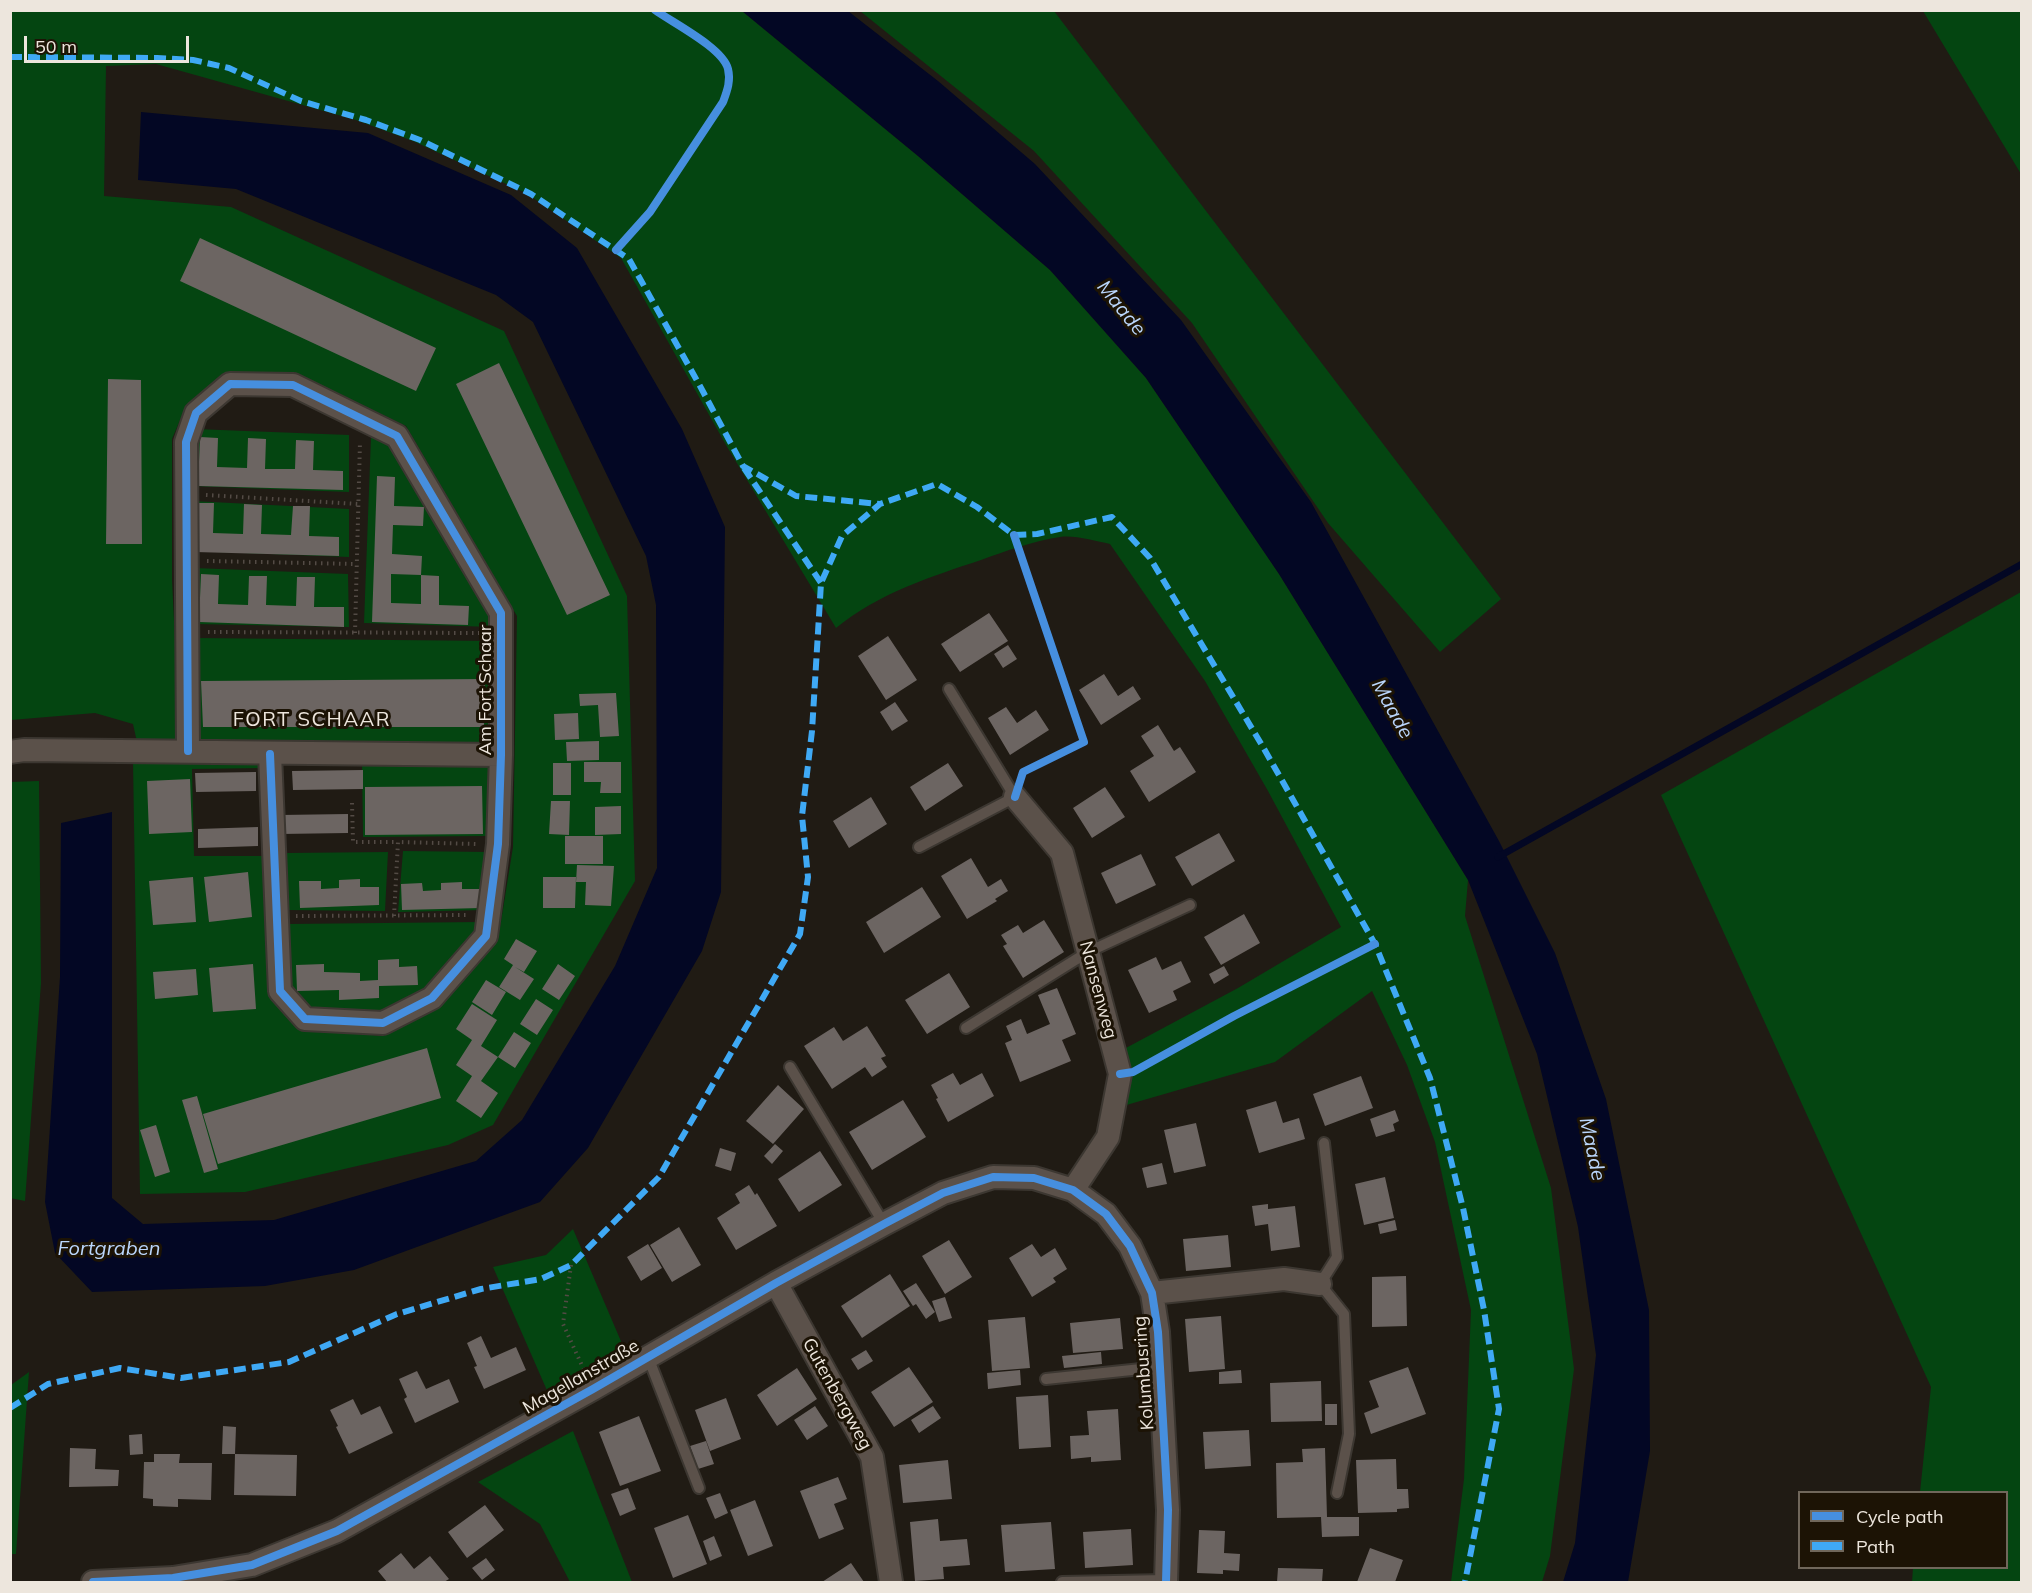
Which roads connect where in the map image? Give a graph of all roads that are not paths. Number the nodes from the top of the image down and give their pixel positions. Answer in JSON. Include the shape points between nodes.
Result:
{"nodes":[{"id":1,"x":949,"y":689,"type":"dead end"},
{"id":2,"x":188,"y":751,"type":"junction"},
{"id":3,"x":10,"y":752,"type":"edge"},
{"id":4,"x":270,"y":754,"type":"junction"},
{"id":5,"x":501,"y":755,"type":"junction"},
{"id":6,"x":1015,"y":797,"type":"junction"},
{"id":7,"x":919,"y":847,"type":"dead end"},
{"id":8,"x":1190,"y":905,"type":"dead end"},
{"id":9,"x":1088,"y":952,"type":"junction"},
{"id":10,"x":966,"y":1028,"type":"dead end"},
{"id":11,"x":790,"y":1067,"type":"dead end"},
{"id":12,"x":1324,"y":1143,"type":"dead end"},
{"id":13,"x":1073,"y":1190,"type":"junction"},
{"id":14,"x":884,"y":1224,"type":"junction"},
{"id":15,"x":776,"y":1283,"type":"junction"},
{"id":16,"x":1320,"y":1284,"type":"junction"},
{"id":17,"x":1152,"y":1293,"type":"junction"},
{"id":18,"x":648,"y":1356,"type":"junction"},
{"id":19,"x":1160,"y":1367,"type":"junction"},
{"id":20,"x":1046,"y":1379,"type":"dead end"},
{"id":21,"x":699,"y":1488,"type":"dead end"},
{"id":22,"x":1336,"y":1493,"type":"dead end"},
{"id":23,"x":254,"y":1574,"type":"edge"},
{"id":24,"x":1166,"y":1581,"type":"edge"},
{"id":25,"x":93,"y":1582,"type":"edge"},
{"id":26,"x":891,"y":1582,"type":"edge"},
{"id":27,"x":1062,"y":1582,"type":"edge"}],
"edges":[{"from":1,"to":6,"type":"lane"},
{"from":2,"to":3,"type":"street","name":"Am Fort Schaar"},
{"from":2,"to":4,"type":"street","name":"Am Fort Schaar"},
{"from":2,"to":5,"type":"street","name":"Am Fort Schaar","via":[[186,441],[196,413],[230,384],[293,385],[397,436],[501,613]]},
{"from":4,"to":5,"type":"street","name":"Am Fort Schaar"},
{"from":4,"to":5,"type":"street","name":"Am Fort Schaar","via":[[280,991],[305,1019],[383,1023],[432,998],[486,936],[498,844]]},
{"from":6,"to":7,"type":"lane"},
{"from":6,"to":9,"type":"street","name":"Nansenweg","via":[[1062,853]]},
{"from":8,"to":9,"type":"lane"},
{"from":9,"to":10,"type":"lane"},
{"from":9,"to":13,"type":"street","name":"Nansenweg","via":[[1120,1074],[1108,1137]]},
{"from":11,"to":14,"type":"lane"},
{"from":12,"to":16,"type":"lane","via":[[1337,1257]]},
{"from":13,"to":14,"type":"street","name":"Magellanstraße","via":[[1034,1178],[993,1177],[943,1193]]},
{"from":13,"to":17,"type":"street","name":"Kolumbusring","via":[[1106,1214],[1130,1246]]},
{"from":14,"to":15,"type":"street","name":"Magellanstraße"},
{"from":15,"to":18,"type":"street","name":"Magellanstraße"},
{"from":15,"to":26,"type":"street","name":"Gutenbergweg","via":[[872,1457]]},
{"from":16,"to":17,"type":"street","via":[[1284,1279]]},
{"from":16,"to":22,"type":"lane","via":[[1344,1314],[1349,1434]]},
{"from":17,"to":19,"type":"street","name":"Kolumbusring"},
{"from":18,"to":21,"type":"lane"},
{"from":18,"to":23,"type":"street","name":"Magellanstraße","via":[[337,1532]]},
{"from":19,"to":20,"type":"lane"},
{"from":19,"to":24,"type":"street","name":"Kolumbusring","via":[[1168,1509]]},
{"from":23,"to":25,"type":"street","name":"Magellanstraße"},
{"from":24,"to":27,"type":"lane"}]}
